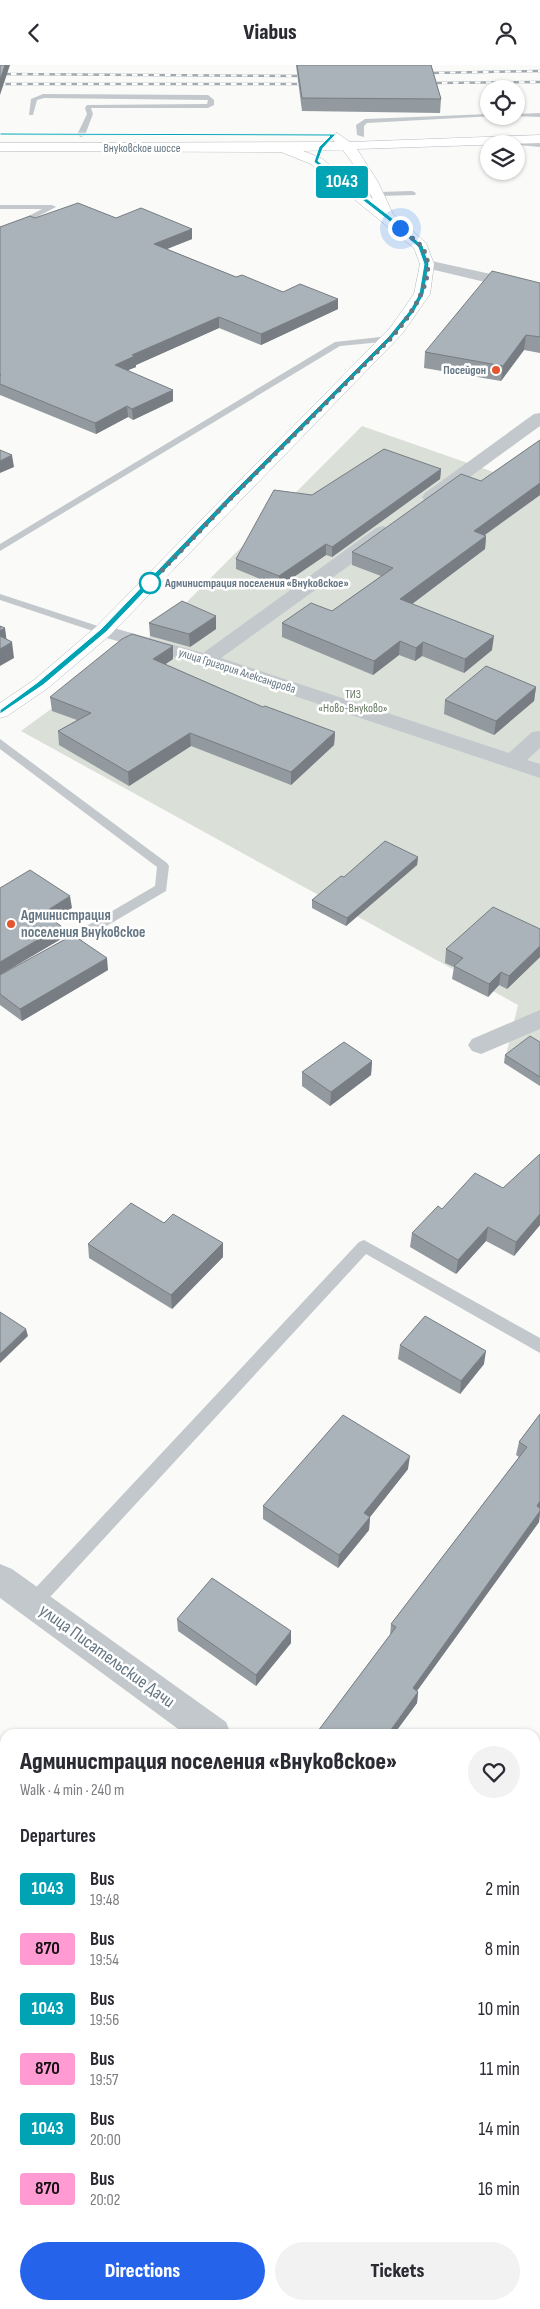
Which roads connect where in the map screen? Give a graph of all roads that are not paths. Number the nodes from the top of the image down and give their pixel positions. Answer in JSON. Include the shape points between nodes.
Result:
{"nodes":[{"id":1,"x":90,"y":96,"type":"junction"},
{"id":2,"x":88,"y":107,"type":"junction"},
{"id":3,"x":31,"y":114,"type":"dead end"},
{"id":4,"x":540,"y":115,"type":"edge"},
{"id":5,"x":480,"y":116,"type":"edge"},
{"id":6,"x":525,"y":116,"type":"edge"},
{"id":7,"x":0,"y":134,"type":"edge"},
{"id":8,"x":81,"y":135,"type":"junction"},
{"id":9,"x":335,"y":135,"type":"junction"},
{"id":10,"x":361,"y":135,"type":"junction"},
{"id":11,"x":540,"y":138,"type":"edge"},
{"id":12,"x":525,"y":139,"type":"edge"},
{"id":13,"x":480,"y":142,"type":"edge"},
{"id":14,"x":525,"y":144,"type":"edge"},
{"id":15,"x":540,"y":145,"type":"edge"},
{"id":16,"x":348,"y":146,"type":"junction"},
{"id":17,"x":0,"y":147,"type":"edge"},
{"id":18,"x":321,"y":147,"type":"junction"},
{"id":19,"x":283,"y":149,"type":"junction"},
{"id":20,"x":316,"y":161,"type":"junction"},
{"id":21,"x":412,"y":193,"type":"dead end"},
{"id":22,"x":378,"y":194,"type":"junction"},
{"id":23,"x":0,"y":207,"type":"edge"},
{"id":24,"x":390,"y":219,"type":"junction"},
{"id":25,"x":0,"y":234,"type":"edge"},
{"id":26,"x":427,"y":264,"type":"junction"},
{"id":27,"x":540,"y":290,"type":"edge"},
{"id":28,"x":390,"y":339,"type":"junction"},
{"id":29,"x":540,"y":418,"type":"edge"},
{"id":30,"x":413,"y":510,"type":"edge"},
{"id":31,"x":397,"y":522,"type":"edge"},
{"id":32,"x":0,"y":547,"type":"edge"},
{"id":33,"x":0,"y":597,"type":"edge"},
{"id":34,"x":103,"y":631,"type":"junction"},
{"id":35,"x":206,"y":661,"type":"junction"},
{"id":36,"x":0,"y":712,"type":"edge"},
{"id":37,"x":540,"y":737,"type":"edge"},
{"id":38,"x":0,"y":743,"type":"edge"},
{"id":39,"x":512,"y":762,"type":"junction"},
{"id":40,"x":540,"y":771,"type":"edge"},
{"id":41,"x":51,"y":953,"type":"edge"},
{"id":42,"x":540,"y":1019,"type":"edge"},
{"id":43,"x":481,"y":1045,"type":"dead end"},
{"id":44,"x":540,"y":1346,"type":"edge"},
{"id":45,"x":0,"y":1579,"type":"edge"},
{"id":46,"x":33,"y":1603,"type":"junction"},
{"id":47,"x":207,"y":1729,"type":"edge"}],
"edges":[{"from":1,"to":2,"type":"lane"},
{"from":1,"to":2,"type":"lane","via":[[208,97],[211,105]]},
{"from":1,"to":3,"type":"lane","via":[[38,97],[34,99]]},
{"from":2,"to":8,"type":"lane","via":[[90,114]]},
{"from":4,"to":6,"type":"lane"},
{"from":5,"to":10,"type":"lane","via":[[365,121],[360,125]]},
{"from":7,"to":8,"type":"main road","name":"Внуковское шоссе"},
{"from":8,"to":9,"type":"main road","name":"Внуковское шоссе"},
{"from":9,"to":10,"type":"main road"},
{"from":9,"to":16,"type":"main road","name":"Внуковское шоссе"},
{"from":9,"to":18,"type":"main road"},
{"from":10,"to":11,"type":"main road"},
{"from":11,"to":12,"type":"main road"},
{"from":13,"to":16,"type":"main road"},
{"from":14,"to":15,"type":"lane"},
{"from":16,"to":18,"type":"main road","name":"Внуковское шоссе"},
{"from":16,"to":22,"type":"main road","name":"Внуковское шоссе","via":[[367,170]]},
{"from":17,"to":19,"type":"main road","name":"Внуковское шоссе"},
{"from":18,"to":19,"type":"main road","name":"Внуковское шоссе"},
{"from":18,"to":20,"type":"main road"},
{"from":19,"to":20,"type":"main road","name":"Внуковское шоссе"},
{"from":20,"to":24,"type":"main road","name":"Внуковское шоссе"},
{"from":21,"to":22,"type":"lane"},
{"from":22,"to":24,"type":"main road","name":"Внуковское шоссе"},
{"from":23,"to":25,"type":"lane","via":[[52,207]]},
{"from":24,"to":26,"type":"main road","name":"Внуковское шоссе","via":[[421,246]]},
{"from":26,"to":27,"type":"street"},
{"from":26,"to":28,"type":"main road","via":[[422,294]]},
{"from":28,"to":32,"type":"lane","via":[[338,344]]},
{"from":28,"to":34,"type":"main road"},
{"from":29,"to":30,"type":"street"},
{"from":31,"to":35,"type":"street"},
{"from":33,"to":34,"type":"lane"},
{"from":34,"to":35,"type":"street","name":"улица Григория Александрова"},
{"from":34,"to":36,"type":"main road","via":[[41,684]]},
{"from":35,"to":39,"type":"street","name":"улица Григория Александрова"},
{"from":37,"to":39,"type":"street"},
{"from":38,"to":41,"type":"lane","via":[[163,866],[161,888]]},
{"from":39,"to":40,"type":"street","name":"улица Григория Александрова"},
{"from":42,"to":43,"type":"street"},
{"from":44,"to":46,"type":"lane","via":[[364,1246]]},
{"from":45,"to":46,"type":"street","name":"улица Писательские Дачи"},
{"from":46,"to":47,"type":"street","name":"улица Писательские Дачи"}]}
